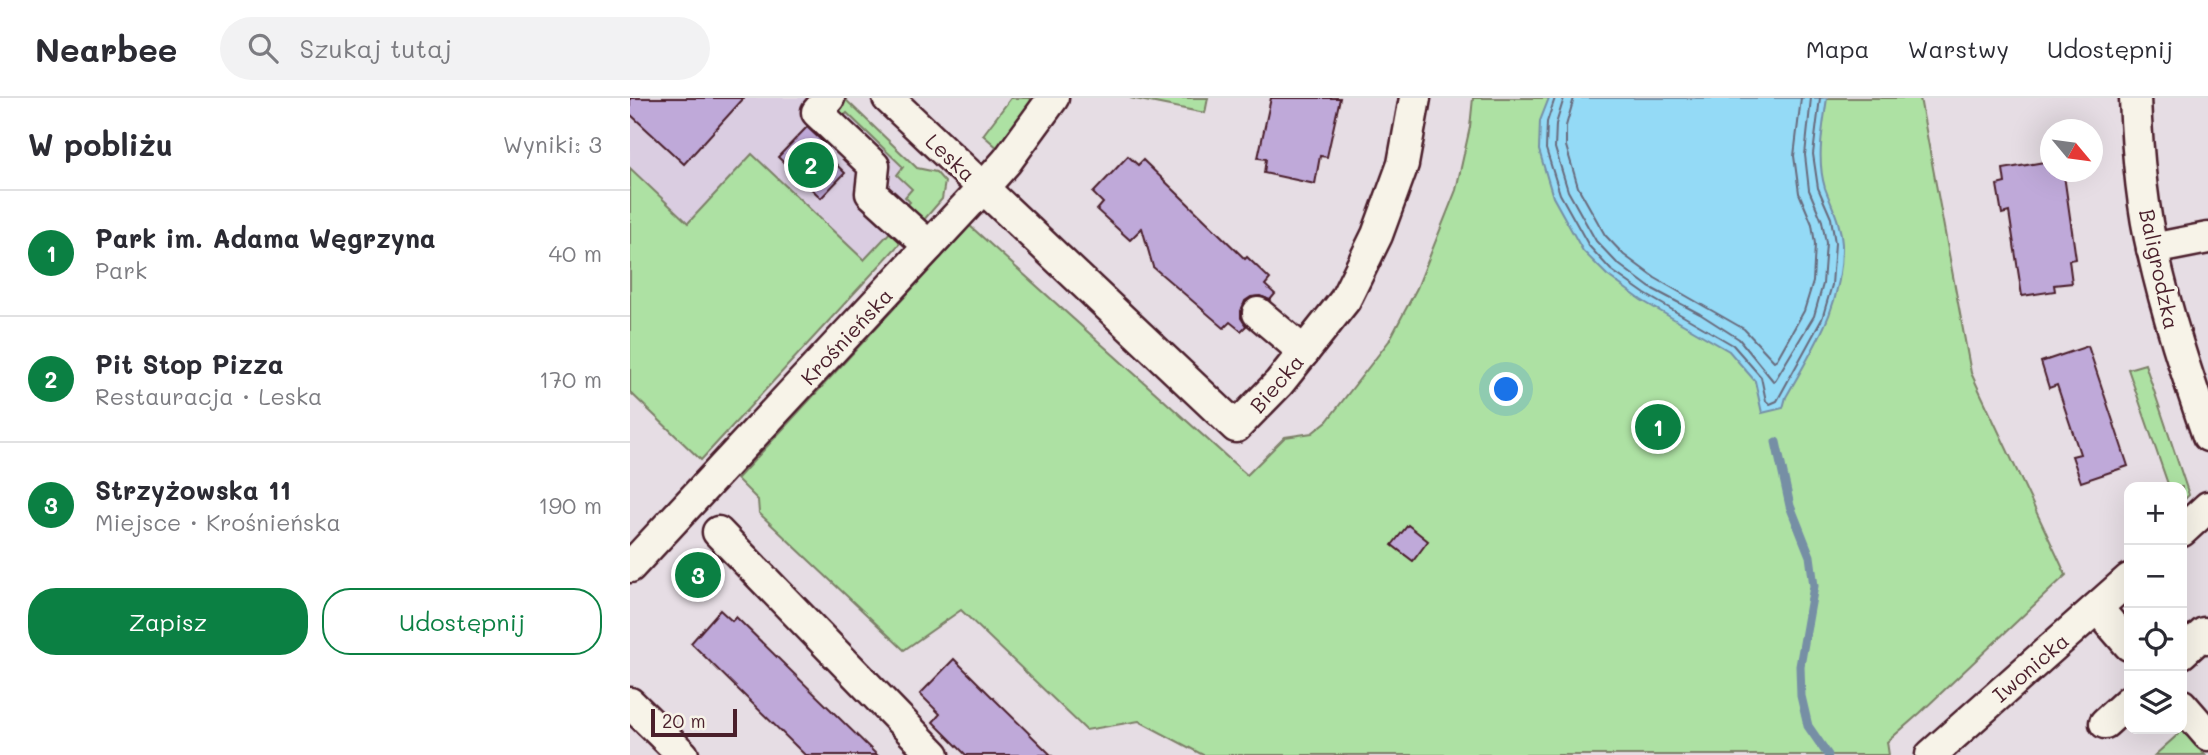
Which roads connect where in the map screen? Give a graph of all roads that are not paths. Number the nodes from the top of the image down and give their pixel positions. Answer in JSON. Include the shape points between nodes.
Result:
{"nodes":[{"id":1,"x":829,"y":98,"type":"edge"},
{"id":2,"x":888,"y":98,"type":"edge"},
{"id":3,"x":1053,"y":98,"type":"edge"},
{"id":4,"x":1415,"y":98,"type":"edge"},
{"id":5,"x":2135,"y":98,"type":"edge"},
{"id":6,"x":983,"y":188,"type":"junction"},
{"id":7,"x":2208,"y":239,"type":"edge"},
{"id":8,"x":929,"y":246,"type":"junction"},
{"id":9,"x":2152,"y":249,"type":"junction"},
{"id":10,"x":1258,"y":313,"type":"dead end"},
{"id":11,"x":1304,"y":352,"type":"junction"},
{"id":12,"x":2208,"y":436,"type":"edge"},
{"id":13,"x":2208,"y":507,"type":"edge"},
{"id":14,"x":2187,"y":526,"type":"edge"},
{"id":15,"x":718,"y":532,"type":"dead end"},
{"id":16,"x":630,"y":567,"type":"edge"},
{"id":17,"x":2124,"y":584,"type":"edge"},
{"id":18,"x":2097,"y":608,"type":"junction"},
{"id":19,"x":2208,"y":638,"type":"edge"},
{"id":20,"x":2124,"y":639,"type":"edge"},
{"id":21,"x":2187,"y":648,"type":"edge"},
{"id":22,"x":630,"y":703,"type":"edge"},
{"id":23,"x":2124,"y":706,"type":"edge"},
{"id":24,"x":2187,"y":711,"type":"edge"},
{"id":25,"x":2105,"y":723,"type":"dead end"},
{"id":26,"x":2208,"y":735,"type":"edge"},
{"id":27,"x":683,"y":755,"type":"edge"},
{"id":28,"x":934,"y":755,"type":"edge"},
{"id":29,"x":1931,"y":755,"type":"edge"}],
"edges":[{"from":1,"to":8,"type":"street","via":[[817,112],[874,166],[871,193]]},
{"from":2,"to":6,"type":"street","name":"Leska"},
{"from":3,"to":6,"type":"street","name":"Krośnieńska"},
{"from":4,"to":11,"type":"street","name":"Biecka","via":[[1403,164],[1377,235],[1345,300]]},
{"from":5,"to":9,"type":"street","name":"Baligrodzka"},
{"from":6,"to":8,"type":"street","name":"Krośnieńska"},
{"from":6,"to":11,"type":"street","name":"Biecka","via":[[1236,427]]},
{"from":7,"to":9,"type":"street"},
{"from":8,"to":16,"type":"street","name":"Krośnieńska"},
{"from":9,"to":12,"type":"street","name":"Baligrodzka"},
{"from":10,"to":11,"type":"street"},
{"from":13,"to":14,"type":"street"},
{"from":15,"to":28,"type":"street"},
{"from":17,"to":18,"type":"street","name":"Iwonicka"},
{"from":18,"to":20,"type":"street"},
{"from":18,"to":29,"type":"street","name":"Iwonicka"},
{"from":19,"to":21,"type":"street","via":[[2204,633]]},
{"from":22,"to":27,"type":"street"},
{"from":23,"to":25,"type":"street"},
{"from":24,"to":26,"type":"street"}]}
